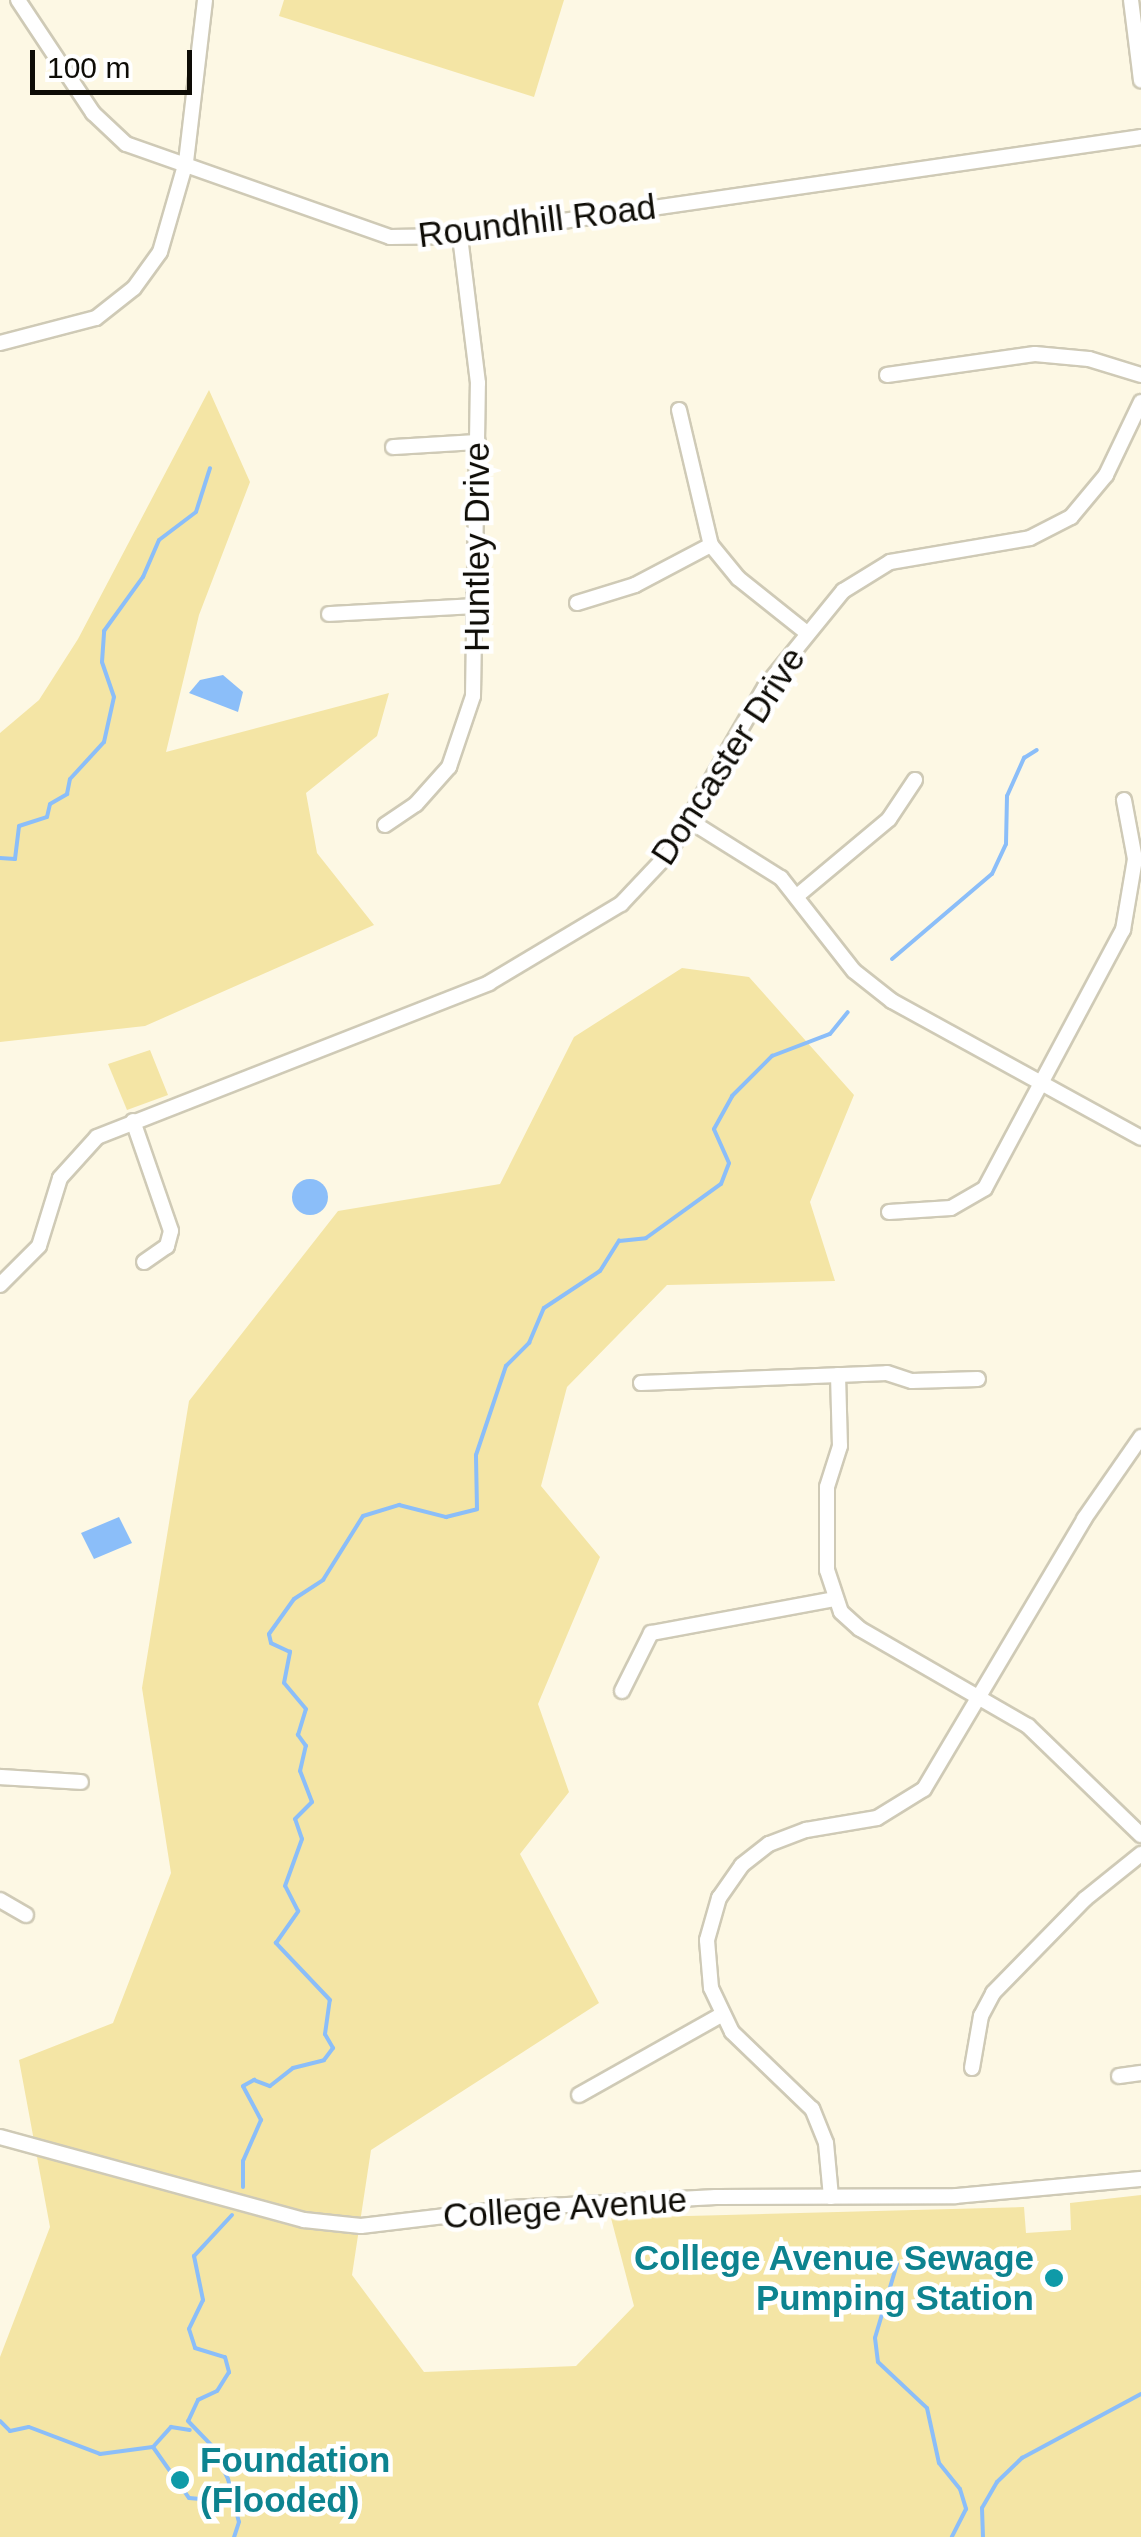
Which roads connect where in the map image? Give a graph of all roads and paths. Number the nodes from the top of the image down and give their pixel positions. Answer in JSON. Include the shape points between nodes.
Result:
{"nodes":[{"id":1,"x":18,"y":0,"type":"edge"},
{"id":2,"x":205,"y":0,"type":"edge"},
{"id":3,"x":1131,"y":0,"type":"edge"},
{"id":4,"x":1141,"y":80,"type":"edge"},
{"id":5,"x":1141,"y":137,"type":"edge"},
{"id":6,"x":186,"y":162,"type":"junction"},
{"id":7,"x":460,"y":236,"type":"junction"},
{"id":8,"x":0,"y":343,"type":"edge"},
{"id":9,"x":886,"y":375,"type":"dead end"},
{"id":10,"x":1141,"y":375,"type":"edge"},
{"id":11,"x":1141,"y":402,"type":"edge"},
{"id":12,"x":679,"y":410,"type":"dead end"},
{"id":13,"x":478,"y":442,"type":"junction"},
{"id":14,"x":393,"y":447,"type":"dead end"},
{"id":15,"x":712,"y":546,"type":"junction"},
{"id":16,"x":577,"y":603,"type":"dead end"},
{"id":17,"x":478,"y":606,"type":"junction"},
{"id":18,"x":329,"y":614,"type":"dead end"},
{"id":19,"x":807,"y":633,"type":"junction"},
{"id":20,"x":915,"y":780,"type":"dead end"},
{"id":21,"x":1124,"y":800,"type":"dead end"},
{"id":22,"x":690,"y":821,"type":"junction"},
{"id":23,"x":385,"y":825,"type":"dead end"},
{"id":24,"x":797,"y":896,"type":"junction"},
{"id":25,"x":1042,"y":1084,"type":"junction"},
{"id":26,"x":133,"y":1121,"type":"junction"},
{"id":27,"x":1141,"y":1138,"type":"edge"},
{"id":28,"x":889,"y":1212,"type":"dead end"},
{"id":29,"x":144,"y":1262,"type":"dead end"},
{"id":30,"x":0,"y":1285,"type":"edge"},
{"id":31,"x":838,"y":1375,"type":"junction"},
{"id":32,"x":978,"y":1378,"type":"dead end"},
{"id":33,"x":641,"y":1383,"type":"dead end"},
{"id":34,"x":1141,"y":1437,"type":"edge"},
{"id":35,"x":834,"y":1600,"type":"junction"},
{"id":36,"x":622,"y":1691,"type":"dead end"},
{"id":37,"x":980,"y":1700,"type":"junction"},
{"id":38,"x":0,"y":1777,"type":"edge"},
{"id":39,"x":81,"y":1782,"type":"dead end"},
{"id":40,"x":1141,"y":1835,"type":"edge"},
{"id":41,"x":1141,"y":1854,"type":"edge"},
{"id":42,"x":0,"y":1900,"type":"edge"},
{"id":43,"x":26,"y":1915,"type":"dead end"},
{"id":44,"x":721,"y":2015,"type":"junction"},
{"id":45,"x":972,"y":2068,"type":"dead end"},
{"id":46,"x":1141,"y":2073,"type":"edge"},
{"id":47,"x":1119,"y":2076,"type":"dead end"},
{"id":48,"x":579,"y":2095,"type":"dead end"},
{"id":49,"x":0,"y":2137,"type":"edge"},
{"id":50,"x":1141,"y":2179,"type":"edge"},
{"id":51,"x":831,"y":2197,"type":"junction"}],
"edges":[{"from":1,"to":6,"type":"street","name":"Roundhill Road","via":[[111,132],[142,151]]},
{"from":2,"to":6,"type":"street"},
{"from":3,"to":4,"type":"street"},
{"from":5,"to":7,"type":"street","name":"Roundhill Road"},
{"from":6,"to":7,"type":"street","name":"Roundhill Road","via":[[366,232]]},
{"from":6,"to":8,"type":"street","via":[[170,231],[134,288],[96,318]]},
{"from":7,"to":13,"type":"street","name":"Huntley Drive","via":[[475,343]]},
{"from":9,"to":10,"type":"street","via":[[1034,354],[1089,359]]},
{"from":11,"to":19,"type":"street","name":"Doncaster Drive","via":[[1106,475],[1071,517],[1030,538],[890,562],[843,591]]},
{"from":12,"to":15,"type":"street"},
{"from":13,"to":14,"type":"street"},
{"from":13,"to":17,"type":"street","name":"Huntley Drive"},
{"from":15,"to":16,"type":"street","via":[[636,586]]},
{"from":15,"to":19,"type":"street","via":[[738,578]]},
{"from":17,"to":18,"type":"street"},
{"from":17,"to":23,"type":"street","name":"Huntley Drive","via":[[474,696],[460,748],[434,787]]},
{"from":19,"to":22,"type":"street","name":"Doncaster Drive","via":[[748,713]]},
{"from":20,"to":24,"type":"street","via":[[888,819]]},
{"from":21,"to":25,"type":"street","via":[[1135,859],[1130,905],[1113,956]]},
{"from":22,"to":24,"type":"street","via":[[766,866]]},
{"from":22,"to":26,"type":"street","name":"Doncaster Drive","via":[[656,871],[621,904],[502,976]]},
{"from":24,"to":25,"type":"street","via":[[872,987]]},
{"from":25,"to":27,"type":"street"},
{"from":25,"to":28,"type":"street","via":[[976,1198],[951,1208]]},
{"from":26,"to":29,"type":"street","via":[[171,1231],[166,1246]]},
{"from":26,"to":30,"type":"street","name":"Doncaster Drive","via":[[97,1137],[69,1164],[38,1246]]},
{"from":31,"to":32,"type":"street"},
{"from":31,"to":33,"type":"street"},
{"from":31,"to":35,"type":"street","via":[[840,1446],[828,1488],[827,1570]]},
{"from":34,"to":37,"type":"street","via":[[1084,1519]]},
{"from":35,"to":36,"type":"street","via":[[651,1632]]},
{"from":35,"to":37,"type":"street","via":[[860,1630]]},
{"from":37,"to":40,"type":"street","via":[[1040,1734]]},
{"from":37,"to":44,"type":"street","via":[[936,1774],[909,1801],[877,1818],[786,1836],[742,1865],[719,1898],[707,1940]]},
{"from":38,"to":39,"type":"street"},
{"from":41,"to":45,"type":"street","via":[[1085,1898],[993,1993],[980,2016]]},
{"from":42,"to":43,"type":"street"},
{"from":44,"to":48,"type":"street"},
{"from":44,"to":51,"type":"street","via":[[812,2109],[826,2143]]},
{"from":46,"to":47,"type":"street"},
{"from":49,"to":51,"type":"street","name":"College Avenue","via":[[304,2220],[362,2226],[511,2208]]},
{"from":50,"to":51,"type":"street","name":"College Avenue","via":[[956,2196]]}]}
